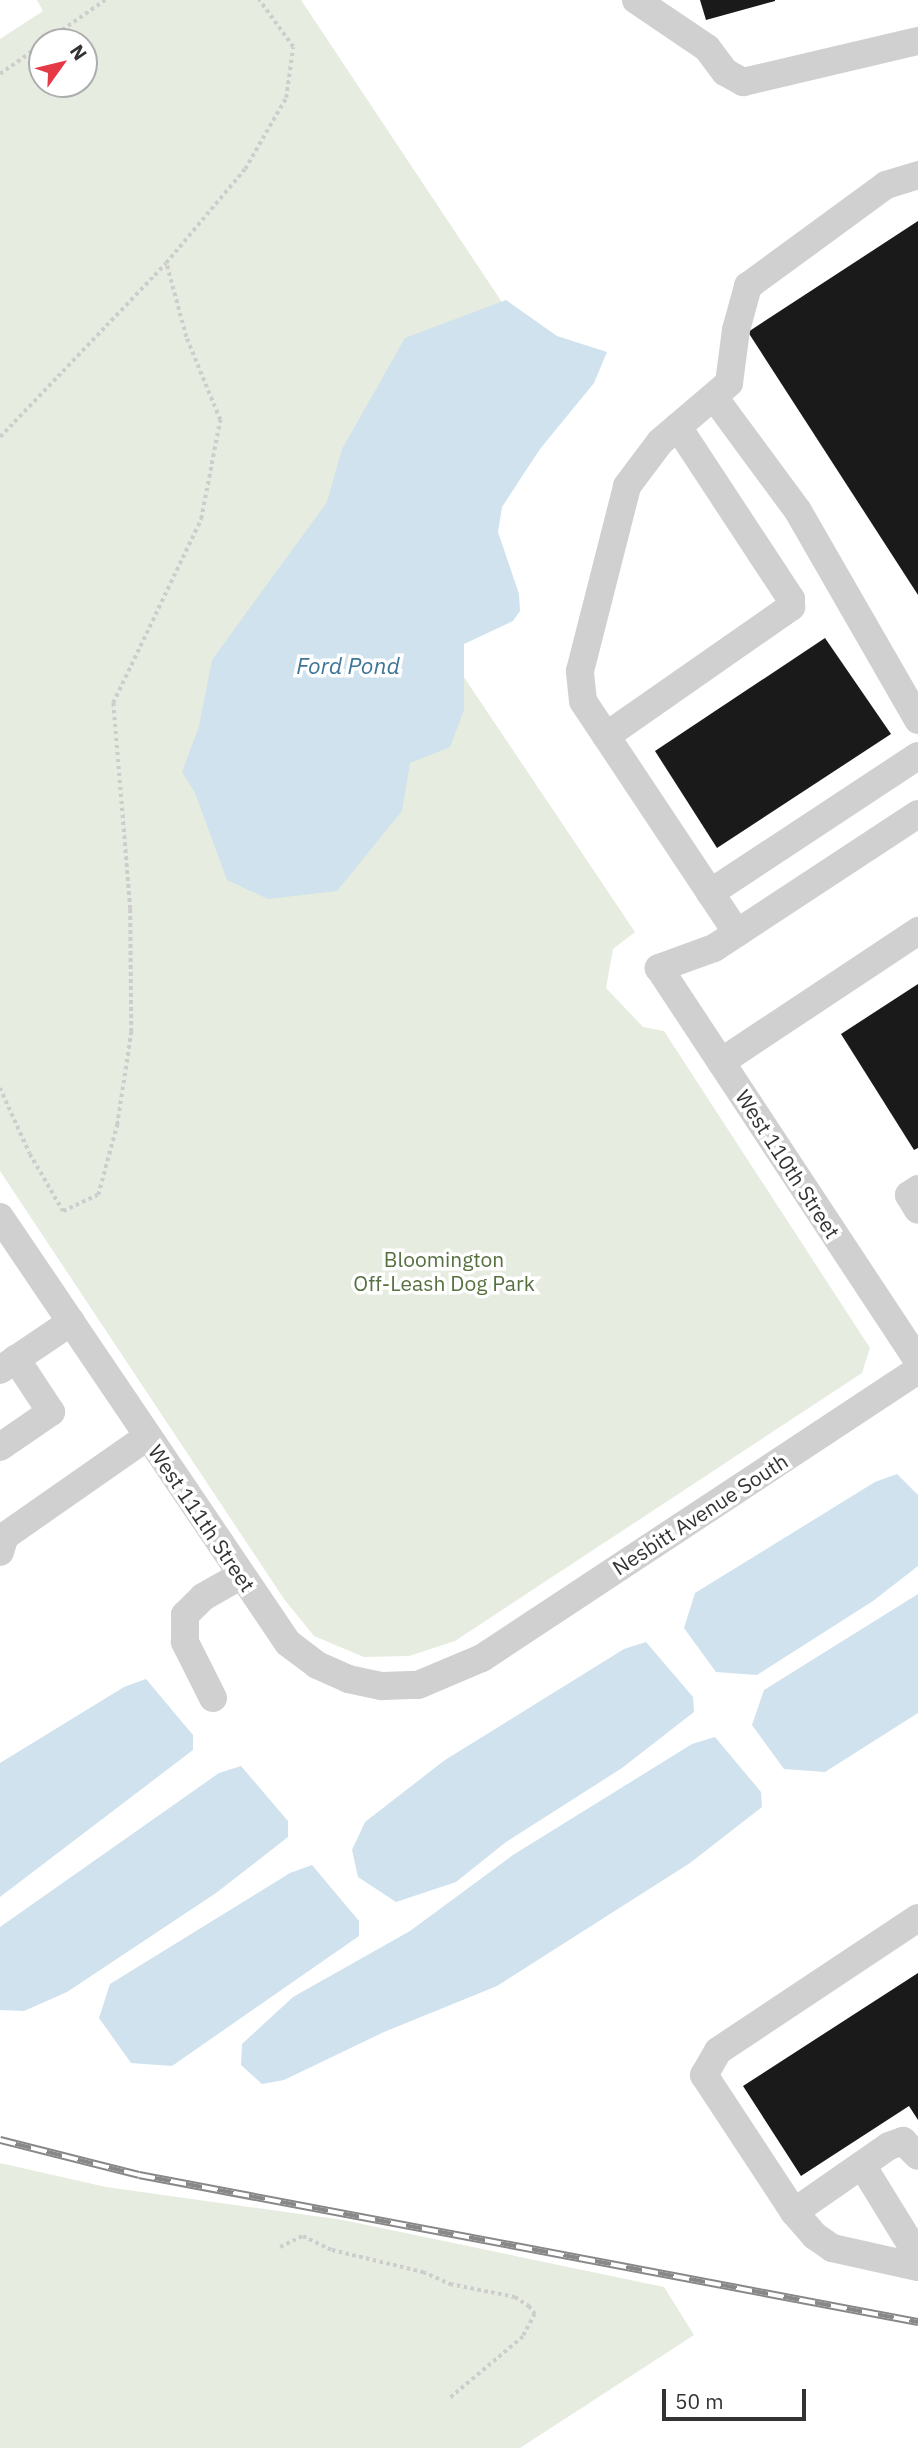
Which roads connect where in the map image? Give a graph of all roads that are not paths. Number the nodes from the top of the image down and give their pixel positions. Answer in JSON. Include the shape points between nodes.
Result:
{"nodes":[{"id":1,"x":636,"y":0,"type":"edge"},
{"id":2,"x":918,"y":41,"type":"edge"},
{"id":3,"x":918,"y":175,"type":"edge"},
{"id":4,"x":714,"y":397,"type":"junction"},
{"id":5,"x":678,"y":427,"type":"junction"},
{"id":6,"x":918,"y":720,"type":"edge"},
{"id":7,"x":606,"y":736,"type":"junction"},
{"id":8,"x":918,"y":756,"type":"edge"},
{"id":9,"x":918,"y":814,"type":"edge"},
{"id":10,"x":710,"y":893,"type":"junction"},
{"id":11,"x":918,"y":931,"type":"edge"},
{"id":12,"x":737,"y":933,"type":"junction"},
{"id":13,"x":721,"y":1062,"type":"junction"},
{"id":14,"x":918,"y":1189,"type":"edge"},
{"id":15,"x":918,"y":1210,"type":"edge"},
{"id":16,"x":0,"y":1217,"type":"edge"},
{"id":17,"x":71,"y":1322,"type":"junction"},
{"id":18,"x":918,"y":1361,"type":"edge"},
{"id":19,"x":4,"y":1367,"type":"edge"},
{"id":20,"x":918,"y":1370,"type":"edge"},
{"id":21,"x":148,"y":1437,"type":"junction"},
{"id":22,"x":0,"y":1447,"type":"edge"},
{"id":23,"x":2,"y":1541,"type":"edge"},
{"id":24,"x":240,"y":1576,"type":"junction"},
{"id":25,"x":482,"y":1658,"type":"joint"},
{"id":26,"x":213,"y":1698,"type":"dead end"},
{"id":27,"x":918,"y":1918,"type":"edge"},
{"id":28,"x":918,"y":2156,"type":"edge"},
{"id":29,"x":862,"y":2165,"type":"junction"},
{"id":30,"x":794,"y":2212,"type":"junction"},
{"id":31,"x":918,"y":2256,"type":"edge"},
{"id":32,"x":918,"y":2267,"type":"edge"}],
"edges":[{"from":1,"to":2,"type":"street","via":[[707,48],[725,72],[743,82]]},
{"from":3,"to":4,"type":"street","via":[[886,185],[748,286],[729,383]]},
{"from":4,"to":5,"type":"street"},
{"from":4,"to":6,"type":"street","via":[[798,511]]},
{"from":5,"to":7,"type":"street","via":[[660,442],[627,486],[580,671],[583,701]]},
{"from":5,"to":7,"type":"street","via":[[791,599],[791,607]]},
{"from":7,"to":10,"type":"street"},
{"from":8,"to":10,"type":"street"},
{"from":9,"to":12,"type":"street"},
{"from":10,"to":12,"type":"street"},
{"from":11,"to":13,"type":"street"},
{"from":12,"to":13,"type":"street","name":"West 110th Street","via":[[714,948],[659,968]]},
{"from":13,"to":18,"type":"street","name":"West 110th Street"},
{"from":14,"to":15,"type":"street","via":[[909,1195]]},
{"from":16,"to":17,"type":"street","name":"West 111th Street"},
{"from":17,"to":19,"type":"street"},
{"from":17,"to":21,"type":"street","name":"West 111th Street"},
{"from":19,"to":22,"type":"street","via":[[51,1412]]},
{"from":20,"to":25,"type":"street","name":"Nesbitt Avenue South"},
{"from":21,"to":23,"type":"street"},
{"from":21,"to":24,"type":"street","name":"West 111th Street"},
{"from":24,"to":25,"type":"street","name":"West 111th Street","via":[[288,1643],[317,1665],[348,1679],[382,1686],[418,1685]]},
{"from":24,"to":26,"type":"street","via":[[203,1597],[185,1615],[185,1642]]},
{"from":27,"to":30,"type":"street","via":[[718,2051],[704,2075]]},
{"from":28,"to":29,"type":"street","via":[[903,2141]]},
{"from":29,"to":30,"type":"street"},
{"from":29,"to":31,"type":"street"},
{"from":30,"to":32,"type":"street","via":[[832,2248]]}]}
